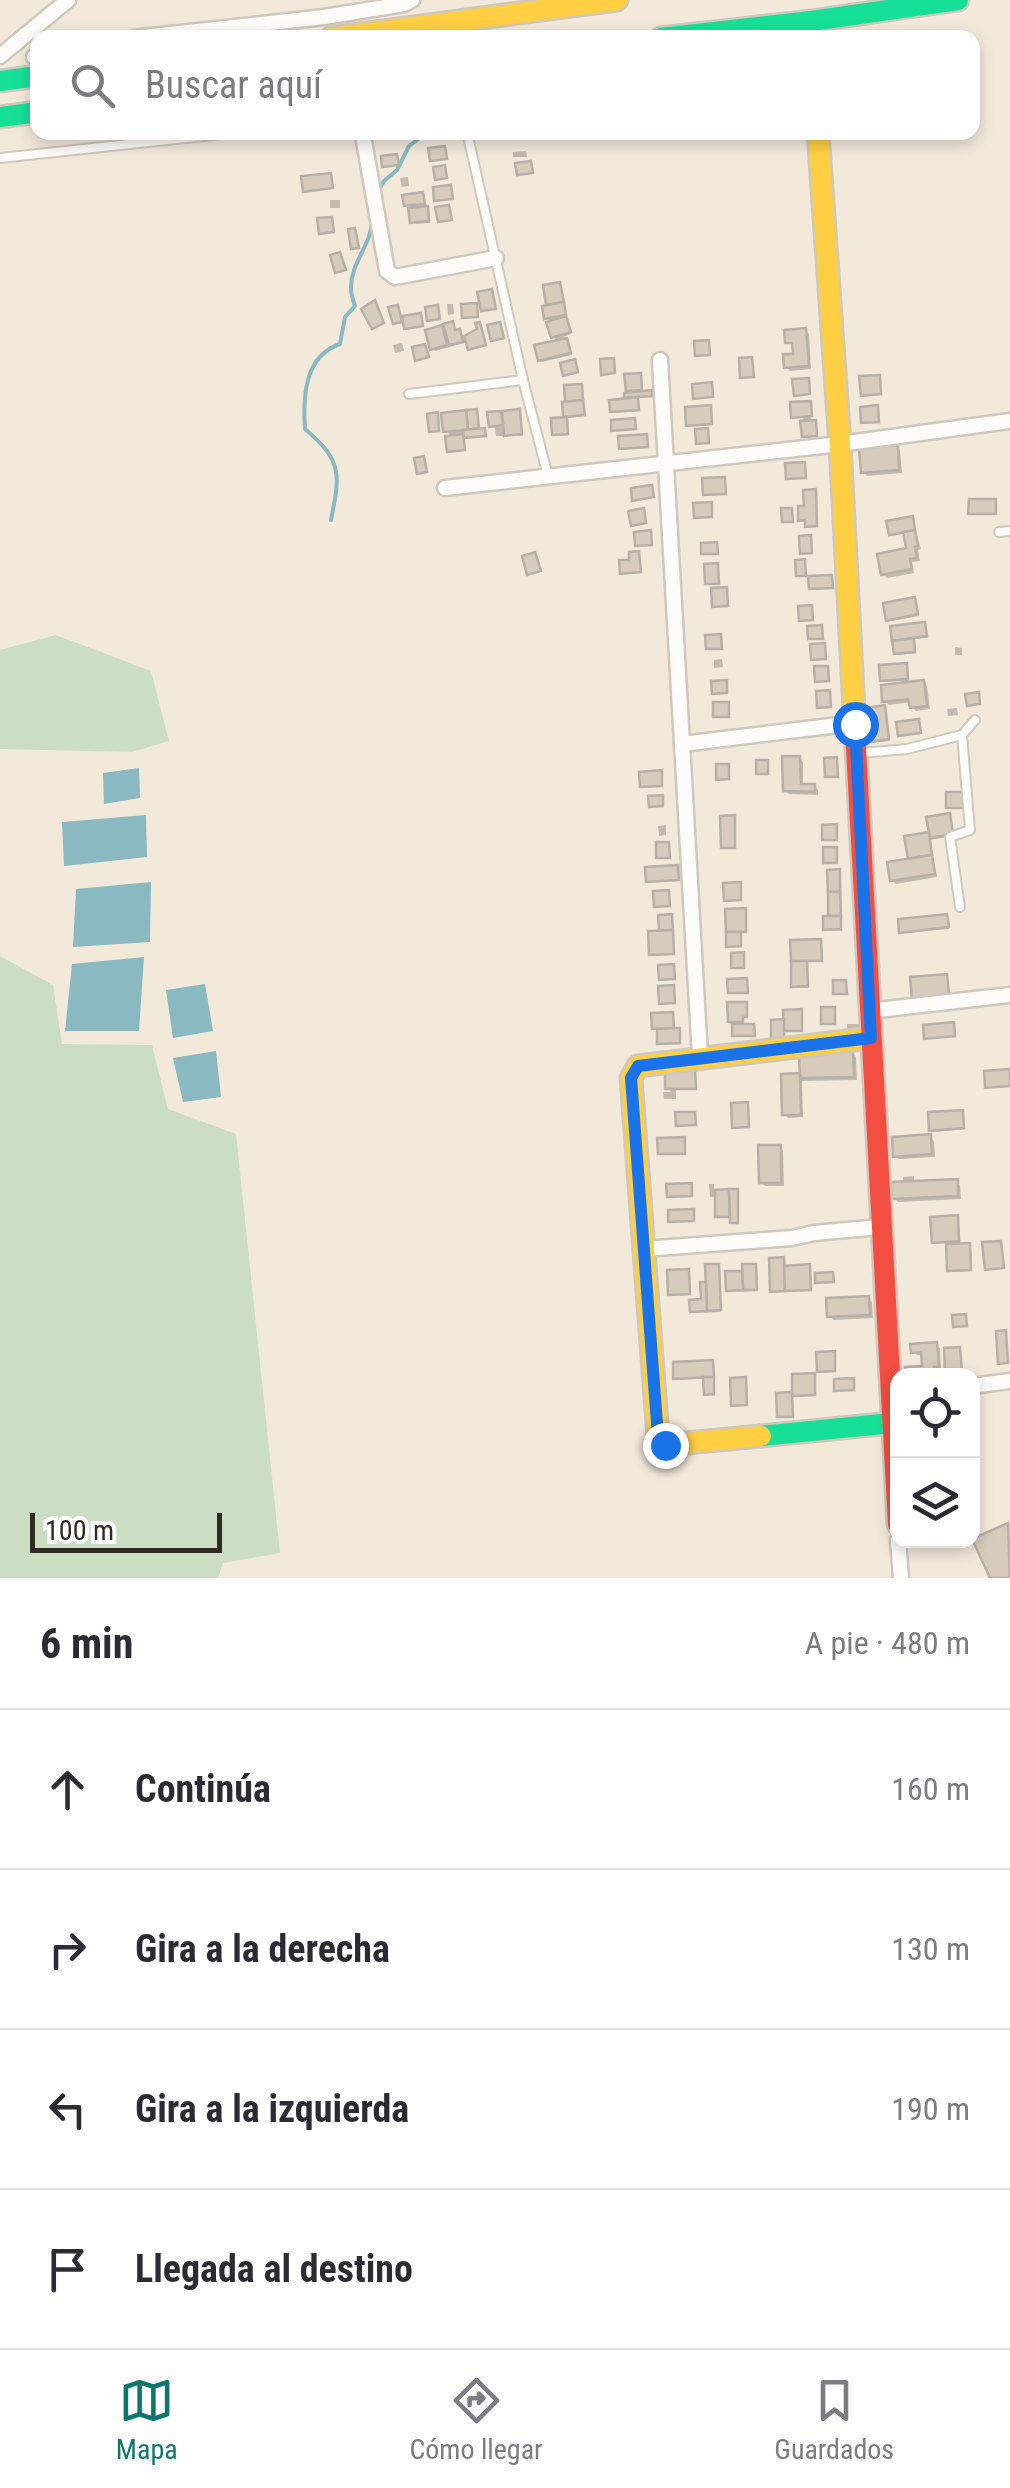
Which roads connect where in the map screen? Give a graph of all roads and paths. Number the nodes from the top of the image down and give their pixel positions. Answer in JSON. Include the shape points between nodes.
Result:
{"nodes":[{"id":1,"x":68,"y":0,"type":"edge"},
{"id":2,"x":412,"y":0,"type":"edge"},
{"id":3,"x":617,"y":0,"type":"edge"},
{"id":4,"x":958,"y":0,"type":"edge"},
{"id":5,"x":811,"y":29,"type":"edge"},
{"id":6,"x":32,"y":30,"type":"edge"},
{"id":7,"x":195,"y":30,"type":"edge"},
{"id":8,"x":391,"y":30,"type":"edge"},
{"id":9,"x":30,"y":31,"type":"edge"},
{"id":10,"x":0,"y":56,"type":"edge"},
{"id":11,"x":30,"y":66,"type":"edge"},
{"id":12,"x":0,"y":81,"type":"edge"},
{"id":13,"x":30,"y":113,"type":"edge"},
{"id":14,"x":0,"y":117,"type":"edge"},
{"id":15,"x":167,"y":140,"type":"edge"},
{"id":16,"x":360,"y":140,"type":"edge"},
{"id":17,"x":470,"y":140,"type":"edge"},
{"id":18,"x":819,"y":140,"type":"edge"},
{"id":19,"x":0,"y":158,"type":"edge"},
{"id":20,"x":496,"y":258,"type":"junction"},
{"id":21,"x":660,"y":360,"type":"dead end"},
{"id":22,"x":523,"y":380,"type":"junction"},
{"id":23,"x":409,"y":394,"type":"dead end"},
{"id":24,"x":1010,"y":422,"type":"edge"},
{"id":25,"x":840,"y":444,"type":"junction"},
{"id":26,"x":666,"y":463,"type":"junction"},
{"id":27,"x":548,"y":476,"type":"junction"},
{"id":28,"x":445,"y":488,"type":"dead end"},
{"id":29,"x":1010,"y":531,"type":"edge"},
{"id":30,"x":998,"y":532,"type":"dead end"},
{"id":31,"x":975,"y":720,"type":"dead end"},
{"id":32,"x":855,"y":724,"type":"junction"},
{"id":33,"x":962,"y":735,"type":"junction"},
{"id":34,"x":682,"y":744,"type":"junction"},
{"id":35,"x":856,"y":754,"type":"junction"},
{"id":36,"x":960,"y":907,"type":"dead end"},
{"id":37,"x":1010,"y":995,"type":"edge"},
{"id":38,"x":869,"y":1011,"type":"junction"},
{"id":39,"x":871,"y":1038,"type":"junction"},
{"id":40,"x":700,"y":1057,"type":"junction"},
{"id":41,"x":880,"y":1227,"type":"junction"},
{"id":42,"x":644,"y":1249,"type":"junction"},
{"id":43,"x":892,"y":1368,"type":"edge"},
{"id":44,"x":1010,"y":1381,"type":"edge"},
{"id":45,"x":980,"y":1385,"type":"edge"},
{"id":46,"x":890,"y":1423,"type":"edge"},
{"id":47,"x":898,"y":1548,"type":"edge"},
{"id":48,"x":900,"y":1578,"type":"edge"}],
"edges":[{"from":1,"to":6,"type":"street"},
{"from":2,"to":7,"type":"street"},
{"from":3,"to":8,"type":"main road"},
{"from":4,"to":5,"type":"main road"},
{"from":9,"to":10,"type":"street"},
{"from":11,"to":12,"type":"main road"},
{"from":13,"to":14,"type":"main road"},
{"from":15,"to":19,"type":"lane"},
{"from":16,"to":20,"type":"street","via":[[390,275]]},
{"from":17,"to":20,"type":"lane"},
{"from":18,"to":25,"type":"main road"},
{"from":20,"to":22,"type":"lane"},
{"from":21,"to":26,"type":"street"},
{"from":22,"to":23,"type":"lane"},
{"from":22,"to":27,"type":"lane"},
{"from":24,"to":25,"type":"street"},
{"from":25,"to":26,"type":"street"},
{"from":25,"to":32,"type":"main road"},
{"from":26,"to":27,"type":"street"},
{"from":26,"to":34,"type":"street"},
{"from":27,"to":28,"type":"street"},
{"from":29,"to":30,"type":"lane"},
{"from":31,"to":33,"type":"lane"},
{"from":32,"to":34,"type":"street"},
{"from":32,"to":35,"type":"main road"},
{"from":33,"to":35,"type":"lane"},
{"from":33,"to":36,"type":"lane","via":[[970,830],[950,837]]},
{"from":34,"to":40,"type":"street"},
{"from":35,"to":38,"type":"main road"},
{"from":37,"to":38,"type":"street"},
{"from":38,"to":39,"type":"main road"},
{"from":39,"to":40,"type":"main road"},
{"from":39,"to":41,"type":"main road"},
{"from":40,"to":42,"type":"main road","via":[[638,1066],[631,1078]]},
{"from":41,"to":42,"type":"street"},
{"from":41,"to":43,"type":"main road"},
{"from":42,"to":46,"type":"main road","via":[[658,1437],[665,1445]]},
{"from":44,"to":45,"type":"street"},
{"from":47,"to":48,"type":"street"}]}
